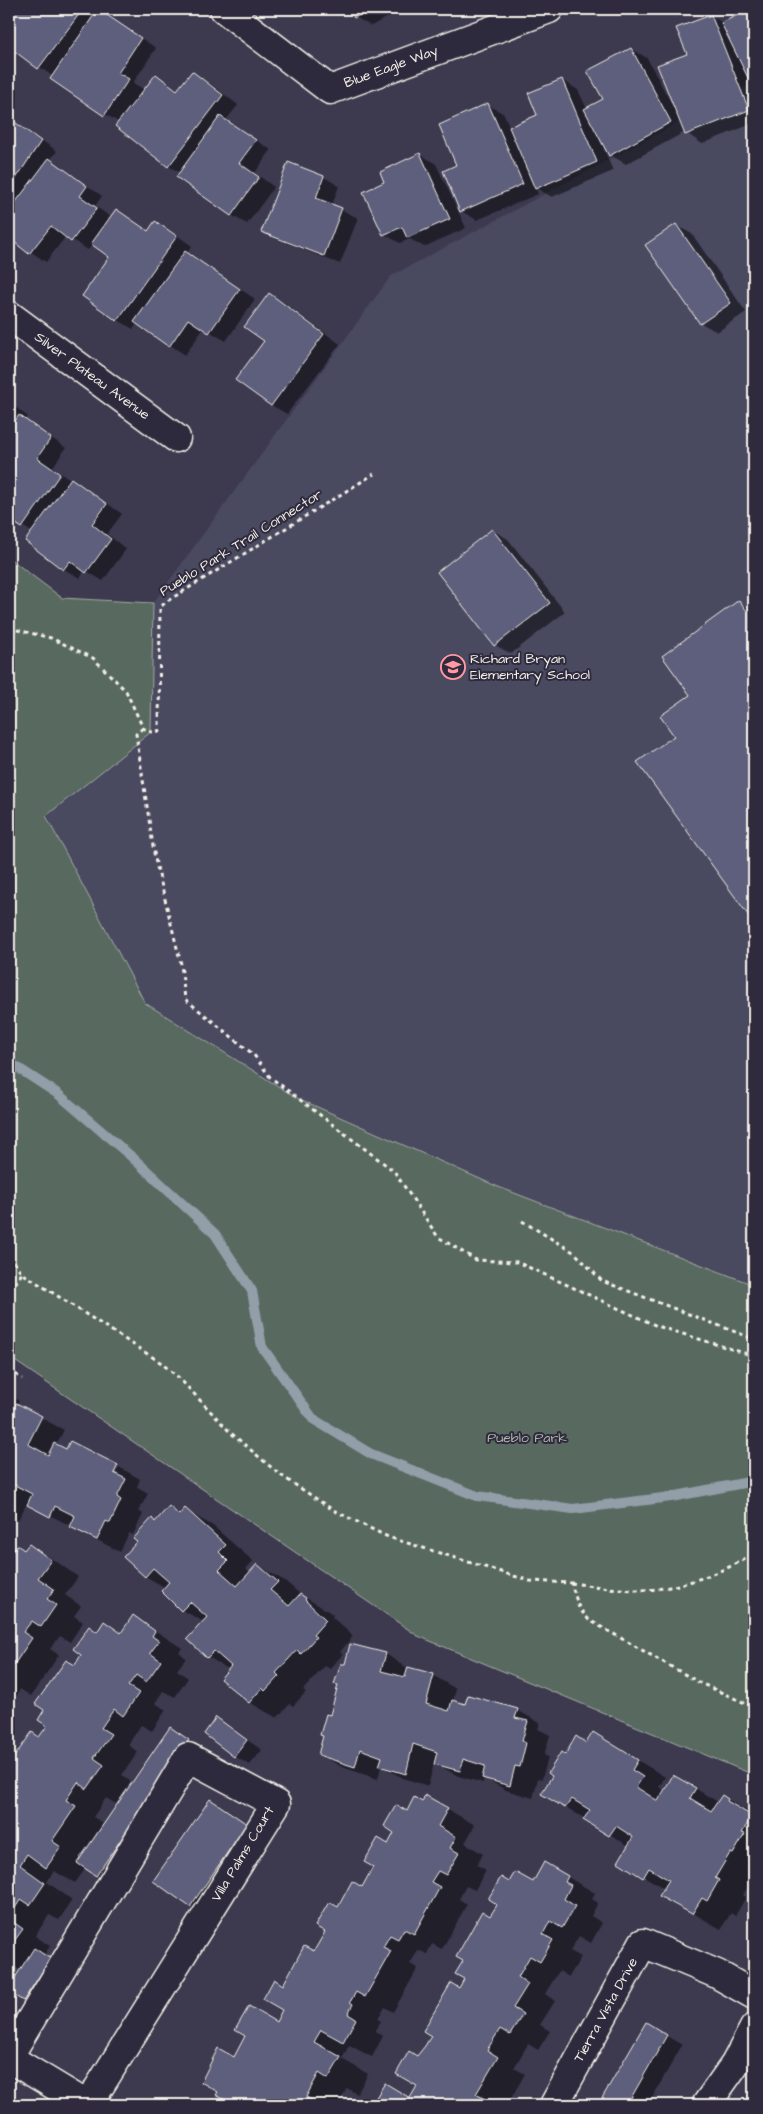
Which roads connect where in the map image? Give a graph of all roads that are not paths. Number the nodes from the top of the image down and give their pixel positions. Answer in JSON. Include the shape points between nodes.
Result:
{"nodes":[{"id":1,"x":224,"y":9,"type":"edge"},
{"id":2,"x":549,"y":9,"type":"edge"},
{"id":3,"x":9,"y":315,"type":"edge"},
{"id":4,"x":176,"y":438,"type":"dead end"},
{"id":5,"x":754,"y":1995,"type":"edge"},
{"id":6,"x":754,"y":2028,"type":"edge"},
{"id":7,"x":9,"y":2057,"type":"edge"},
{"id":8,"x":736,"y":2064,"type":"junction"},
{"id":9,"x":87,"y":2105,"type":"edge"},
{"id":10,"x":554,"y":2105,"type":"edge"},
{"id":11,"x":706,"y":2105,"type":"edge"},
{"id":12,"x":722,"y":2105,"type":"edge"}],
"edges":[{"from":1,"to":2,"type":"street","name":"Blue Eagle Way","via":[[330,90]]},
{"from":3,"to":4,"type":"street","name":"Silver Plateau Avenue"},
{"from":5,"to":10,"type":"street","name":"Tierra Vista Drive","via":[[717,1974],[643,1943]]},
{"from":6,"to":8,"type":"street"},
{"from":7,"to":9,"type":"street"},
{"from":7,"to":9,"type":"street","name":"Villa Palms Court","via":[[188,1757],[276,1804]]},
{"from":8,"to":11,"type":"street"},
{"from":8,"to":12,"type":"street"}]}
